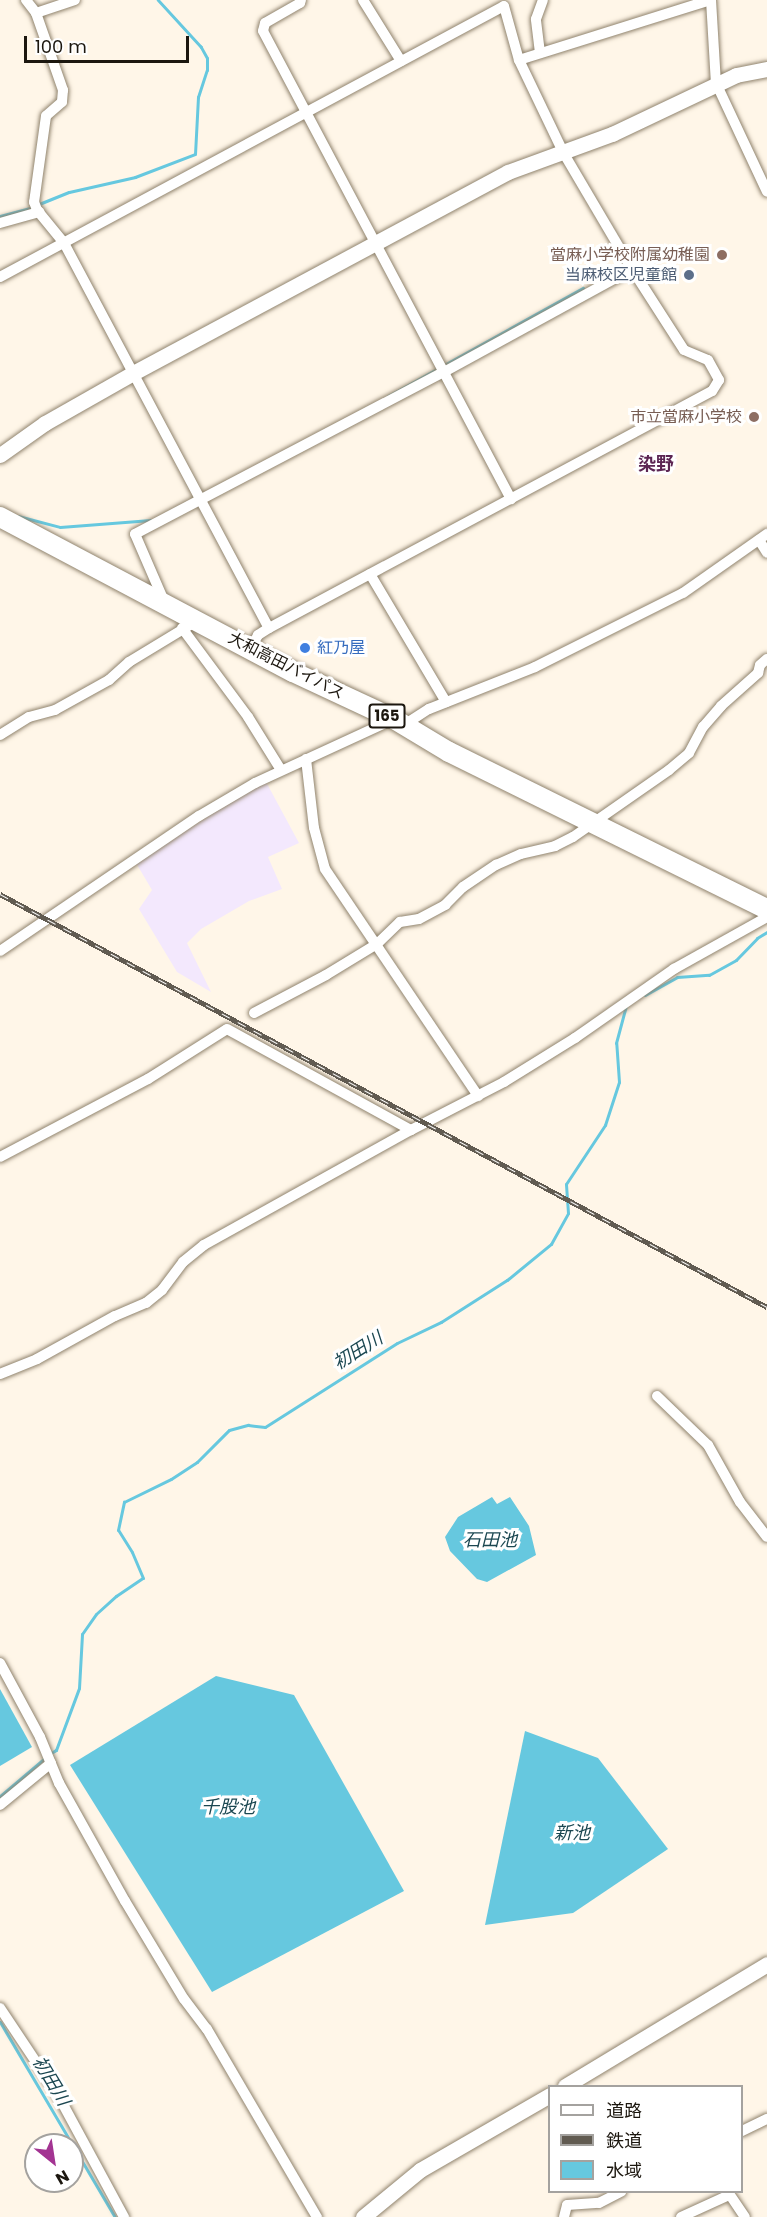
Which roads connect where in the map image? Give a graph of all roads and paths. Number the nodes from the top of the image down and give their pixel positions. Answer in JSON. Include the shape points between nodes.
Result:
{"nodes":[{"id":1,"x":26,"y":0,"type":"edge"},
{"id":2,"x":75,"y":0,"type":"edge"},
{"id":3,"x":301,"y":0,"type":"edge"},
{"id":4,"x":363,"y":0,"type":"edge"},
{"id":5,"x":543,"y":0,"type":"edge"},
{"id":6,"x":711,"y":0,"type":"edge"},
{"id":7,"x":36,"y":13,"type":"junction"},
{"id":8,"x":540,"y":53,"type":"junction"},
{"id":9,"x":519,"y":60,"type":"junction"},
{"id":10,"x":401,"y":61,"type":"junction"},
{"id":11,"x":767,"y":69,"type":"edge"},
{"id":12,"x":716,"y":83,"type":"junction"},
{"id":13,"x":306,"y":112,"type":"junction"},
{"id":14,"x":562,"y":152,"type":"junction"},
{"id":15,"x":767,"y":192,"type":"edge"},
{"id":16,"x":36,"y":208,"type":"junction"},
{"id":17,"x":0,"y":223,"type":"edge"},
{"id":18,"x":64,"y":243,"type":"junction"},
{"id":19,"x":375,"y":244,"type":"junction"},
{"id":20,"x":632,"y":269,"type":"junction"},
{"id":21,"x":0,"y":277,"type":"edge"},
{"id":22,"x":444,"y":372,"type":"junction"},
{"id":23,"x":133,"y":373,"type":"junction"},
{"id":24,"x":1,"y":454,"type":"edge"},
{"id":25,"x":511,"y":499,"type":"junction"},
{"id":26,"x":202,"y":501,"type":"junction"},
{"id":27,"x":4,"y":519,"type":"edge"},
{"id":28,"x":763,"y":537,"type":"edge"},
{"id":29,"x":767,"y":553,"type":"edge"},
{"id":30,"x":370,"y":574,"type":"junction"},
{"id":31,"x":164,"y":603,"type":"junction"},
{"id":32,"x":190,"y":624,"type":"junction"},
{"id":33,"x":269,"y":628,"type":"junction"},
{"id":34,"x":251,"y":648,"type":"junction"},
{"id":35,"x":767,"y":659,"type":"edge"},
{"id":36,"x":446,"y":702,"type":"junction"},
{"id":37,"x":399,"y":722,"type":"junction"},
{"id":38,"x":0,"y":735,"type":"edge"},
{"id":39,"x":306,"y":759,"type":"junction"},
{"id":40,"x":282,"y":770,"type":"junction"},
{"id":41,"x":593,"y":822,"type":"junction"},
{"id":42,"x":767,"y":909,"type":"edge"},
{"id":43,"x":767,"y":916,"type":"edge"},
{"id":44,"x":377,"y":944,"type":"junction"},
{"id":45,"x":0,"y":951,"type":"edge"},
{"id":46,"x":254,"y":1012,"type":"dead end"},
{"id":47,"x":478,"y":1096,"type":"junction"},
{"id":48,"x":411,"y":1130,"type":"junction"},
{"id":49,"x":0,"y":1157,"type":"edge"},
{"id":50,"x":0,"y":1374,"type":"edge"},
{"id":51,"x":657,"y":1396,"type":"dead end"},
{"id":52,"x":767,"y":1537,"type":"edge"},
{"id":53,"x":0,"y":1663,"type":"edge"},
{"id":54,"x":49,"y":1758,"type":"junction"},
{"id":55,"x":0,"y":1805,"type":"edge"},
{"id":56,"x":767,"y":1964,"type":"edge"},
{"id":57,"x":0,"y":2008,"type":"edge"},
{"id":58,"x":567,"y":2085,"type":"edge"},
{"id":59,"x":548,"y":2097,"type":"edge"},
{"id":60,"x":767,"y":2119,"type":"edge"},
{"id":61,"x":743,"y":2130,"type":"edge"},
{"id":62,"x":619,"y":2193,"type":"edge"},
{"id":63,"x":728,"y":2194,"type":"edge"},
{"id":64,"x":124,"y":2217,"type":"edge"},
{"id":65,"x":317,"y":2217,"type":"edge"},
{"id":66,"x":363,"y":2217,"type":"edge"},
{"id":67,"x":564,"y":2217,"type":"edge"},
{"id":68,"x":681,"y":2217,"type":"edge"},
{"id":69,"x":745,"y":2217,"type":"edge"}],
"edges":[{"from":1,"to":7,"type":"street"},
{"from":2,"to":7,"type":"street"},
{"from":3,"to":13,"type":"street","via":[[265,23],[263,31]]},
{"from":4,"to":10,"type":"street"},
{"from":5,"to":8,"type":"street","via":[[536,27]]},
{"from":6,"to":8,"type":"street"},
{"from":6,"to":12,"type":"street"},
{"from":7,"to":16,"type":"street","via":[[63,90],[62,102],[46,116]]},
{"from":8,"to":9,"type":"street"},
{"from":9,"to":10,"type":"street","via":[[504,6]]},
{"from":9,"to":14,"type":"street"},
{"from":10,"to":13,"type":"street"},
{"from":11,"to":12,"type":"street"},
{"from":12,"to":14,"type":"street","via":[[612,135]]},
{"from":12,"to":15,"type":"street"},
{"from":13,"to":18,"type":"street"},
{"from":13,"to":19,"type":"street"},
{"from":14,"to":19,"type":"street","via":[[508,172]]},
{"from":14,"to":20,"type":"street"},
{"from":16,"to":17,"type":"street"},
{"from":16,"to":18,"type":"street"},
{"from":18,"to":21,"type":"street"},
{"from":18,"to":23,"type":"street"},
{"from":19,"to":22,"type":"street"},
{"from":19,"to":23,"type":"street"},
{"from":20,"to":22,"type":"street"},
{"from":20,"to":25,"type":"street","via":[[684,350],[708,360],[719,380],[712,391]]},
{"from":22,"to":25,"type":"street"},
{"from":22,"to":26,"type":"street"},
{"from":23,"to":24,"type":"street","via":[[38,427]]},
{"from":23,"to":26,"type":"street"},
{"from":25,"to":30,"type":"street"},
{"from":26,"to":31,"type":"street","via":[[135,534]]},
{"from":26,"to":33,"type":"street"},
{"from":27,"to":31,"type":"highway","name":"大和高田バイパス","number":"165"},
{"from":28,"to":29,"type":"street"},
{"from":28,"to":36,"type":"street","via":[[683,593],[535,667]]},
{"from":30,"to":33,"type":"street"},
{"from":30,"to":36,"type":"street"},
{"from":31,"to":32,"type":"highway","name":"大和高田バイパス","number":"165"},
{"from":32,"to":34,"type":"highway","name":"大和高田バイパス","number":"165"},
{"from":32,"to":38,"type":"street","via":[[129,662],[109,680],[55,710],[29,717]]},
{"from":32,"to":40,"type":"street"},
{"from":33,"to":34,"type":"street","via":[[258,635]]},
{"from":34,"to":37,"type":"highway","name":"大和高田バイパス","number":"165"},
{"from":35,"to":41,"type":"street","via":[[758,673],[721,706],[689,753]]},
{"from":36,"to":37,"type":"street"},
{"from":37,"to":39,"type":"street"},
{"from":37,"to":41,"type":"highway","name":"大和高田バイパス","number":"165","via":[[449,752]]},
{"from":39,"to":40,"type":"street"},
{"from":39,"to":44,"type":"street","via":[[314,828],[325,869]]},
{"from":40,"to":45,"type":"street","via":[[199,816]]},
{"from":41,"to":42,"type":"highway","name":"大和高田バイパス","number":"165"},
{"from":41,"to":44,"type":"street","via":[[555,846],[496,865],[463,887],[445,905],[419,919],[400,922]]},
{"from":43,"to":47,"type":"street","via":[[674,969],[575,1038]]},
{"from":44,"to":46,"type":"street"},
{"from":44,"to":47,"type":"street"},
{"from":47,"to":48,"type":"street"},
{"from":48,"to":49,"type":"street","via":[[227,1029],[148,1079]]},
{"from":48,"to":50,"type":"street","via":[[204,1245],[146,1303]]},
{"from":51,"to":52,"type":"street","via":[[708,1445],[740,1502]]},
{"from":53,"to":54,"type":"street"},
{"from":54,"to":55,"type":"street"},
{"from":54,"to":65,"type":"street","via":[[125,1901],[184,2000],[207,2029]]},
{"from":56,"to":58,"type":"street"},
{"from":57,"to":64,"type":"street","via":[[58,2095]]},
{"from":59,"to":66,"type":"street","via":[[420,2170]]},
{"from":60,"to":61,"type":"street"},
{"from":62,"to":67,"type":"street","via":[[599,2203],[567,2205]]},
{"from":63,"to":68,"type":"street"},
{"from":63,"to":69,"type":"street"}]}
